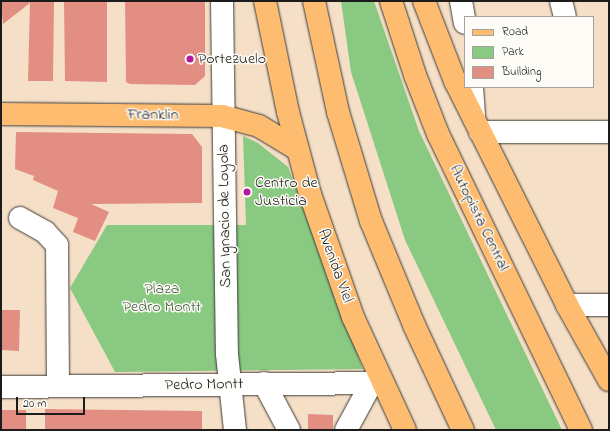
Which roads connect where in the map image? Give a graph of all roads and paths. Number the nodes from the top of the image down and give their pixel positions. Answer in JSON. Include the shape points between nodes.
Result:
{"nodes":[{"id":1,"x":222,"y":1,"type":"edge"},
{"id":2,"x":265,"y":1,"type":"edge"},
{"id":3,"x":314,"y":1,"type":"edge"},
{"id":4,"x":391,"y":1,"type":"edge"},
{"id":5,"x":424,"y":1,"type":"edge"},
{"id":6,"x":461,"y":1,"type":"edge"},
{"id":7,"x":561,"y":1,"type":"edge"},
{"id":8,"x":565,"y":16,"type":"edge"},
{"id":9,"x":464,"y":18,"type":"edge"},
{"id":10,"x":472,"y":88,"type":"edge"},
{"id":11,"x":1,"y":114,"type":"edge"},
{"id":12,"x":222,"y":116,"type":"junction"},
{"id":13,"x":477,"y":125,"type":"junction"},
{"id":14,"x":609,"y":132,"type":"edge"},
{"id":15,"x":297,"y":149,"type":"junction"},
{"id":16,"x":20,"y":218,"type":"dead end"},
{"id":17,"x":567,"y":305,"type":"junction"},
{"id":18,"x":609,"y":305,"type":"edge"},
{"id":19,"x":609,"y":380,"type":"edge"},
{"id":20,"x":264,"y":384,"type":"junction"},
{"id":21,"x":377,"y":384,"type":"junction"},
{"id":22,"x":231,"y":385,"type":"junction"},
{"id":23,"x":1,"y":386,"type":"edge"},
{"id":24,"x":58,"y":386,"type":"junction"},
{"id":25,"x":235,"y":430,"type":"edge"},
{"id":26,"x":289,"y":430,"type":"edge"},
{"id":27,"x":346,"y":430,"type":"edge"},
{"id":28,"x":405,"y":430,"type":"edge"},
{"id":29,"x":463,"y":430,"type":"edge"},
{"id":30,"x":581,"y":430,"type":"edge"}],
"edges":[{"from":1,"to":12,"type":"street","name":"San Ignacio de Loyola"},
{"from":2,"to":15,"type":"main road","name":"Avenida Viel"},
{"from":3,"to":29,"type":"main road","via":[[338,112],[371,221],[414,325]]},
{"from":4,"to":30,"type":"main road","name":"Autopista Central","via":[[415,75],[438,134]]},
{"from":5,"to":13,"type":"main road","via":[[455,81]]},
{"from":6,"to":9,"type":"street"},
{"from":7,"to":8,"type":"street"},
{"from":10,"to":13,"type":"street"},
{"from":11,"to":12,"type":"main road","name":"Franklin"},
{"from":12,"to":15,"type":"main road","name":"Franklin","via":[[259,126]]},
{"from":12,"to":22,"type":"street","name":"San Ignacio de Loyola"},
{"from":13,"to":14,"type":"street"},
{"from":13,"to":17,"type":"main road"},
{"from":15,"to":21,"type":"main road","name":"Avenida Viel","via":[[337,275]]},
{"from":16,"to":24,"type":"street","via":[[45,232],[57,245]]},
{"from":17,"to":18,"type":"street"},
{"from":17,"to":19,"type":"main road"},
{"from":20,"to":21,"type":"street","name":"Pedro Montt"},
{"from":20,"to":22,"type":"street","name":"Pedro Montt"},
{"from":20,"to":26,"type":"street"},
{"from":21,"to":27,"type":"street"},
{"from":21,"to":28,"type":"main road","name":"Avenida Viel"},
{"from":22,"to":24,"type":"street","name":"Pedro Montt"},
{"from":22,"to":25,"type":"street","name":"San Ignacio de Loyola"},
{"from":23,"to":24,"type":"street","name":"Pedro Montt"}]}
